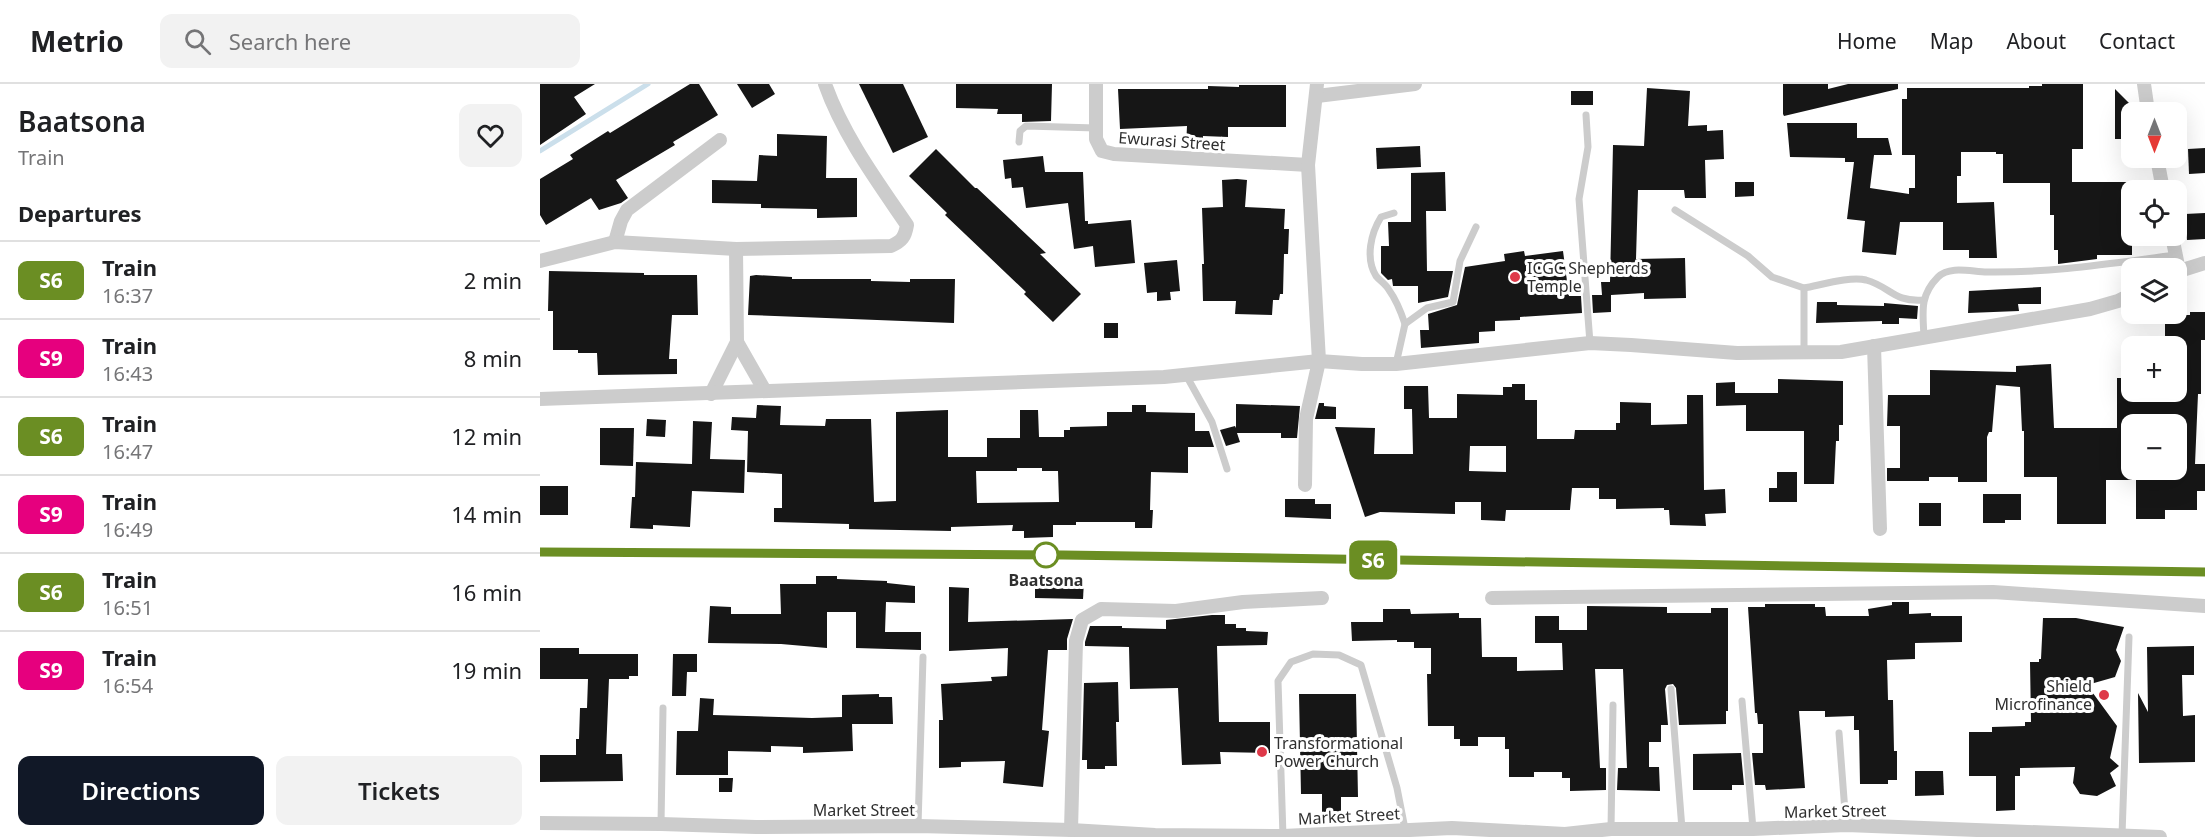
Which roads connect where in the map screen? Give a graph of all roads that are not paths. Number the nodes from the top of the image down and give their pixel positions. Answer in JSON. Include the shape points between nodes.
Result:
{"nodes":[{"id":1,"x":825,"y":84,"type":"edge"},
{"id":2,"x":1096,"y":84,"type":"edge"},
{"id":3,"x":1415,"y":84,"type":"edge"},
{"id":4,"x":2144,"y":84,"type":"edge"},
{"id":5,"x":1369,"y":87,"type":"edge"},
{"id":6,"x":1317,"y":90,"type":"edge"},
{"id":7,"x":2147,"y":102,"type":"edge"},
{"id":8,"x":1586,"y":115,"type":"dead end"},
{"id":9,"x":1096,"y":128,"type":"junction"},
{"id":10,"x":720,"y":140,"type":"dead end"},
{"id":11,"x":1019,"y":142,"type":"dead end"},
{"id":12,"x":1308,"y":165,"type":"junction"},
{"id":13,"x":1675,"y":210,"type":"dead end"},
{"id":14,"x":1394,"y":213,"type":"dead end"},
{"id":15,"x":1476,"y":228,"type":"dead end"},
{"id":16,"x":615,"y":242,"type":"junction"},
{"id":17,"x":2174,"y":246,"type":"edge"},
{"id":18,"x":736,"y":249,"type":"junction"},
{"id":19,"x":2176,"y":255,"type":"junction"},
{"id":20,"x":2176,"y":258,"type":"edge"},
{"id":21,"x":540,"y":261,"type":"edge"},
{"id":22,"x":2205,"y":263,"type":"edge"},
{"id":23,"x":2187,"y":268,"type":"edge"},
{"id":24,"x":1804,"y":288,"type":"junction"},
{"id":25,"x":1923,"y":300,"type":"junction"},
{"id":26,"x":2121,"y":300,"type":"edge"},
{"id":27,"x":1405,"y":324,"type":"junction"},
{"id":28,"x":1924,"y":338,"type":"junction"},
{"id":29,"x":737,"y":342,"type":"junction"},
{"id":30,"x":1590,"y":343,"type":"junction"},
{"id":31,"x":1874,"y":346,"type":"junction"},
{"id":32,"x":1804,"y":354,"type":"junction"},
{"id":33,"x":1319,"y":361,"type":"junction"},
{"id":34,"x":1396,"y":364,"type":"junction"},
{"id":35,"x":1185,"y":375,"type":"junction"},
{"id":36,"x":765,"y":391,"type":"junction"},
{"id":37,"x":711,"y":394,"type":"junction"},
{"id":38,"x":540,"y":399,"type":"edge"},
{"id":39,"x":1227,"y":469,"type":"dead end"},
{"id":40,"x":1305,"y":485,"type":"dead end"},
{"id":41,"x":1880,"y":530,"type":"dead end"},
{"id":42,"x":1322,"y":598,"type":"dead end"},
{"id":43,"x":1492,"y":598,"type":"dead end"},
{"id":44,"x":2205,"y":606,"type":"edge"},
{"id":45,"x":2129,"y":637,"type":"dead end"},
{"id":46,"x":924,"y":657,"type":"dead end"},
{"id":47,"x":1671,"y":688,"type":"dead end"},
{"id":48,"x":1743,"y":701,"type":"dead end"},
{"id":49,"x":1613,"y":705,"type":"dead end"},
{"id":50,"x":663,"y":708,"type":"dead end"},
{"id":51,"x":1839,"y":733,"type":"dead end"},
{"id":52,"x":540,"y":823,"type":"edge"},
{"id":53,"x":661,"y":824,"type":"junction"},
{"id":54,"x":1846,"y":825,"type":"junction"},
{"id":55,"x":918,"y":826,"type":"junction"},
{"id":56,"x":1611,"y":829,"type":"junction"},
{"id":57,"x":1682,"y":829,"type":"junction"},
{"id":58,"x":1071,"y":830,"type":"junction"},
{"id":59,"x":1405,"y":830,"type":"junction"},
{"id":60,"x":1754,"y":830,"type":"junction"},
{"id":61,"x":2122,"y":835,"type":"junction"},
{"id":62,"x":1283,"y":836,"type":"edge"},
{"id":63,"x":2160,"y":837,"type":"edge"}],
"edges":[{"from":1,"to":18,"type":"street","via":[[865,164],[907,225],[906,235],[891,246]]},
{"from":2,"to":9,"type":"street","name":"Ewurasi Street"},
{"from":3,"to":5,"type":"street"},
{"from":4,"to":7,"type":"street"},
{"from":5,"to":6,"type":"street"},
{"from":6,"to":12,"type":"street"},
{"from":8,"to":30,"type":"lane","via":[[1588,147],[1579,199]]},
{"from":9,"to":11,"type":"lane","via":[[1026,126],[1020,131]]},
{"from":9,"to":12,"type":"street","name":"Ewurasi Street","via":[[1102,151],[1114,154]]},
{"from":10,"to":16,"type":"street","via":[[627,210]]},
{"from":12,"to":33,"type":"street"},
{"from":13,"to":24,"type":"lane","via":[[1748,256],[1772,277]]},
{"from":14,"to":27,"type":"lane","via":[[1381,217],[1374,228],[1370,251],[1376,276],[1388,287]]},
{"from":15,"to":27,"type":"lane","via":[[1460,261],[1454,302],[1427,308]]},
{"from":16,"to":18,"type":"street"},
{"from":16,"to":21,"type":"street"},
{"from":17,"to":19,"type":"street"},
{"from":18,"to":29,"type":"street"},
{"from":19,"to":20,"type":"street"},
{"from":19,"to":25,"type":"lane","via":[[2042,272],[1954,270],[1939,276]]},
{"from":22,"to":23,"type":"street"},
{"from":24,"to":25,"type":"lane","via":[[1867,280],[1907,301]]},
{"from":24,"to":32,"type":"lane"},
{"from":25,"to":28,"type":"lane"},
{"from":26,"to":28,"type":"street","via":[[2090,309]]},
{"from":27,"to":34,"type":"lane"},
{"from":28,"to":31,"type":"street"},
{"from":29,"to":36,"type":"street"},
{"from":29,"to":37,"type":"street"},
{"from":30,"to":32,"type":"street"},
{"from":30,"to":34,"type":"street"},
{"from":31,"to":32,"type":"street"},
{"from":31,"to":41,"type":"street"},
{"from":33,"to":34,"type":"street"},
{"from":33,"to":35,"type":"street"},
{"from":33,"to":40,"type":"street","via":[[1306,419]]},
{"from":35,"to":36,"type":"street"},
{"from":35,"to":39,"type":"lane","via":[[1212,422]]},
{"from":36,"to":37,"type":"street"},
{"from":37,"to":38,"type":"street"},
{"from":42,"to":58,"type":"street","via":[[1243,602],[1176,611],[1101,609],[1082,620],[1076,641]]},
{"from":43,"to":44,"type":"street","via":[[1993,592]]},
{"from":45,"to":61,"type":"lane"},
{"from":46,"to":55,"type":"lane"},
{"from":47,"to":57,"type":"lane"},
{"from":48,"to":60,"type":"lane"},
{"from":49,"to":56,"type":"lane"},
{"from":50,"to":53,"type":"lane"},
{"from":51,"to":54,"type":"lane"},
{"from":52,"to":53,"type":"street","name":"Market Street"},
{"from":53,"to":55,"type":"street","name":"Market Street","via":[[756,828]]},
{"from":54,"to":60,"type":"street","name":"Market Street"},
{"from":54,"to":61,"type":"street","name":"Market Street"},
{"from":55,"to":58,"type":"street","name":"Market Street"},
{"from":56,"to":57,"type":"street","name":"Market Street"},
{"from":56,"to":59,"type":"street","name":"Market Street","via":[[1565,834],[1452,828]]},
{"from":57,"to":60,"type":"street","name":"Market Street"},
{"from":58,"to":62,"type":"street","name":"Market Street"},
{"from":59,"to":62,"type":"street","name":"Market Street"},
{"from":59,"to":62,"type":"lane","via":[[1397,788],[1361,665],[1339,655],[1313,654],[1291,662],[1278,681]]},
{"from":61,"to":63,"type":"street","name":"Market Street"}]}
